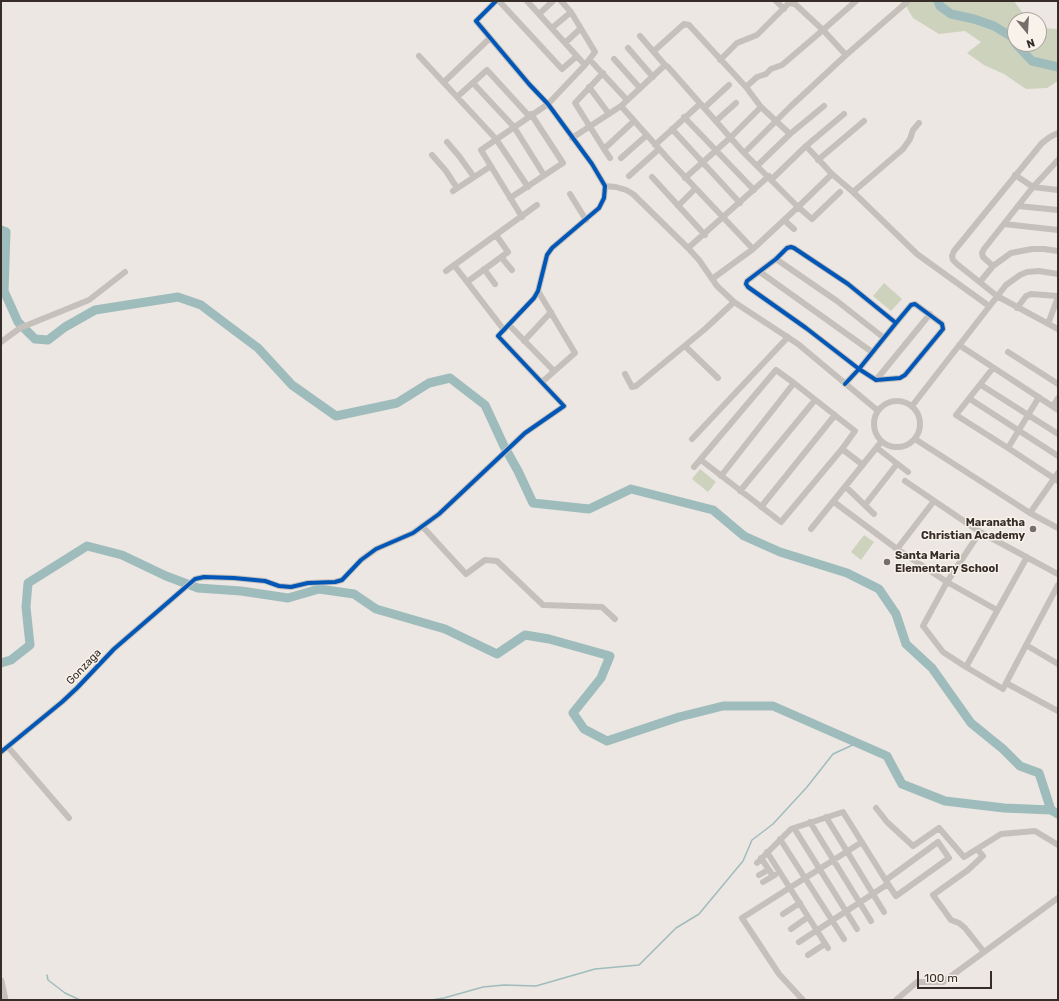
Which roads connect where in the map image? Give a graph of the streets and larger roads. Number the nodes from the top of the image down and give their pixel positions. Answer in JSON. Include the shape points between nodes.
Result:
{"nodes":[{"id":1,"x":496,"y":1,"type":"edge"},
{"id":2,"x":499,"y":1,"type":"edge"},
{"id":3,"x":527,"y":1,"type":"edge"},
{"id":4,"x":553,"y":1,"type":"edge"},
{"id":5,"x":561,"y":1,"type":"edge"},
{"id":6,"x":776,"y":1,"type":"edge"},
{"id":7,"x":856,"y":1,"type":"edge"},
{"id":8,"x":790,"y":2,"type":"edge"},
{"id":9,"x":907,"y":2,"type":"dead end"},
{"id":10,"x":784,"y":8,"type":"junction"},
{"id":11,"x":571,"y":12,"type":"junction"},
{"id":12,"x":539,"y":14,"type":"junction"},
{"id":13,"x":552,"y":28,"type":"junction"},
{"id":14,"x":580,"y":29,"type":"junction"},
{"id":15,"x":823,"y":30,"type":"junction"},
{"id":16,"x":640,"y":36,"type":"dead end"},
{"id":17,"x":490,"y":38,"type":"junction"},
{"id":18,"x":565,"y":43,"type":"junction"},
{"id":19,"x":628,"y":48,"type":"dead end"},
{"id":20,"x":654,"y":51,"type":"junction"},
{"id":21,"x":846,"y":55,"type":"junction"},
{"id":22,"x":419,"y":56,"type":"dead end"},
{"id":23,"x":577,"y":56,"type":"junction"},
{"id":24,"x":614,"y":59,"type":"dead end"},
{"id":25,"x":590,"y":60,"type":"junction"},
{"id":26,"x":720,"y":60,"type":"junction"},
{"id":27,"x":585,"y":65,"type":"junction"},
{"id":28,"x":665,"y":65,"type":"junction"},
{"id":29,"x":603,"y":73,"type":"junction"},
{"id":30,"x":652,"y":77,"type":"junction"},
{"id":31,"x":444,"y":82,"type":"junction"},
{"id":32,"x":473,"y":82,"type":"junction"},
{"id":33,"x":729,"y":84,"type":"dead end"},
{"id":34,"x":589,"y":87,"type":"junction"},
{"id":35,"x":746,"y":87,"type":"junction"},
{"id":36,"x":640,"y":88,"type":"junction"},
{"id":37,"x":457,"y":97,"type":"junction"},
{"id":38,"x":627,"y":100,"type":"junction"},
{"id":39,"x":736,"y":103,"type":"dead end"},
{"id":40,"x":548,"y":104,"type":"junction"},
{"id":41,"x":621,"y":106,"type":"junction"},
{"id":42,"x":702,"y":106,"type":"junction"},
{"id":43,"x":824,"y":106,"type":"dead end"},
{"id":44,"x":761,"y":107,"type":"junction"},
{"id":45,"x":609,"y":114,"type":"junction"},
{"id":46,"x":844,"y":114,"type":"dead end"},
{"id":47,"x":530,"y":115,"type":"junction"},
{"id":48,"x":684,"y":117,"type":"junction"},
{"id":49,"x":717,"y":120,"type":"junction"},
{"id":50,"x":776,"y":120,"type":"junction"},
{"id":51,"x":634,"y":121,"type":"junction"},
{"id":52,"x":864,"y":121,"type":"dead end"},
{"id":53,"x":919,"y":123,"type":"dead end"},
{"id":54,"x":514,"y":127,"type":"junction"},
{"id":55,"x":590,"y":127,"type":"junction"},
{"id":56,"x":672,"y":129,"type":"junction"},
{"id":57,"x":1058,"y":133,"type":"edge"},
{"id":58,"x":790,"y":134,"type":"junction"},
{"id":59,"x":647,"y":135,"type":"junction"},
{"id":60,"x":731,"y":137,"type":"junction"},
{"id":61,"x":572,"y":138,"type":"junction"},
{"id":62,"x":496,"y":139,"type":"junction"},
{"id":63,"x":447,"y":142,"type":"dead end"},
{"id":64,"x":806,"y":146,"type":"junction"},
{"id":65,"x":657,"y":147,"type":"junction"},
{"id":66,"x":604,"y":149,"type":"junction"},
{"id":67,"x":716,"y":150,"type":"junction"},
{"id":68,"x":744,"y":153,"type":"junction"},
{"id":69,"x":432,"y":155,"type":"dead end"},
{"id":70,"x":610,"y":158,"type":"dead end"},
{"id":71,"x":621,"y":158,"type":"dead end"},
{"id":72,"x":818,"y":160,"type":"junction"},
{"id":73,"x":1058,"y":160,"type":"edge"},
{"id":74,"x":703,"y":162,"type":"junction"},
{"id":75,"x":491,"y":166,"type":"junction"},
{"id":76,"x":757,"y":166,"type":"junction"},
{"id":77,"x":1050,"y":169,"type":"junction"},
{"id":78,"x":1058,"y":170,"type":"edge"},
{"id":79,"x":832,"y":174,"type":"junction"},
{"id":80,"x":544,"y":175,"type":"junction"},
{"id":81,"x":1015,"y":175,"type":"junction"},
{"id":82,"x":629,"y":176,"type":"dead end"},
{"id":83,"x":652,"y":177,"type":"dead end"},
{"id":84,"x":474,"y":178,"type":"junction"},
{"id":85,"x":685,"y":178,"type":"junction"},
{"id":86,"x":770,"y":178,"type":"junction"},
{"id":87,"x":528,"y":186,"type":"junction"},
{"id":88,"x":605,"y":186,"type":"junction"},
{"id":89,"x":1033,"y":187,"type":"junction"},
{"id":90,"x":695,"y":189,"type":"junction"},
{"id":91,"x":754,"y":190,"type":"junction"},
{"id":92,"x":1058,"y":190,"type":"edge"},
{"id":93,"x":840,"y":192,"type":"dead end"},
{"id":94,"x":853,"y":192,"type":"junction"},
{"id":95,"x":570,"y":194,"type":"dead end"},
{"id":96,"x":510,"y":198,"type":"junction"},
{"id":97,"x":740,"y":203,"type":"junction"},
{"id":98,"x":537,"y":206,"type":"dead end"},
{"id":99,"x":678,"y":206,"type":"junction"},
{"id":100,"x":1018,"y":206,"type":"junction"},
{"id":101,"x":798,"y":207,"type":"junction"},
{"id":102,"x":1058,"y":210,"type":"edge"},
{"id":103,"x":522,"y":217,"type":"junction"},
{"id":104,"x":723,"y":217,"type":"junction"},
{"id":105,"x":586,"y":220,"type":"junction"},
{"id":106,"x":784,"y":220,"type":"junction"},
{"id":107,"x":1004,"y":224,"type":"junction"},
{"id":108,"x":794,"y":228,"type":"dead end"},
{"id":109,"x":1058,"y":230,"type":"edge"},
{"id":110,"x":496,"y":235,"type":"junction"},
{"id":111,"x":705,"y":235,"type":"junction"},
{"id":112,"x":688,"y":248,"type":"junction"},
{"id":113,"x":753,"y":249,"type":"junction"},
{"id":114,"x":1058,"y":251,"type":"edge"},
{"id":115,"x":501,"y":256,"type":"junction"},
{"id":116,"x":776,"y":259,"type":"junction"},
{"id":117,"x":454,"y":265,"type":"junction"},
{"id":118,"x":993,"y":266,"type":"junction"},
{"id":119,"x":484,"y":269,"type":"junction"},
{"id":120,"x":446,"y":270,"type":"dead end"},
{"id":121,"x":512,"y":270,"type":"dead end"},
{"id":122,"x":125,"y":272,"type":"dead end"},
{"id":123,"x":760,"y":272,"type":"junction"},
{"id":124,"x":1058,"y":274,"type":"edge"},
{"id":125,"x":712,"y":279,"type":"junction"},
{"id":126,"x":467,"y":282,"type":"junction"},
{"id":127,"x":980,"y":282,"type":"junction"},
{"id":128,"x":495,"y":284,"type":"dead end"},
{"id":129,"x":538,"y":291,"type":"junction"},
{"id":130,"x":997,"y":296,"type":"junction"},
{"id":131,"x":1058,"y":297,"type":"edge"},
{"id":132,"x":734,"y":302,"type":"junction"},
{"id":133,"x":989,"y":306,"type":"junction"},
{"id":134,"x":1017,"y":308,"type":"junction"},
{"id":135,"x":551,"y":312,"type":"junction"},
{"id":136,"x":930,"y":314,"type":"junction"},
{"id":137,"x":896,"y":323,"type":"junction"},
{"id":138,"x":1048,"y":324,"type":"junction"},
{"id":139,"x":509,"y":325,"type":"junction"},
{"id":140,"x":1058,"y":329,"type":"edge"},
{"id":141,"x":504,"y":330,"type":"junction"},
{"id":142,"x":788,"y":337,"type":"junction"},
{"id":143,"x":884,"y":338,"type":"junction"},
{"id":144,"x":524,"y":341,"type":"junction"},
{"id":145,"x":1,"y":342,"type":"edge"},
{"id":146,"x":959,"y":345,"type":"junction"},
{"id":147,"x":685,"y":346,"type":"junction"},
{"id":148,"x":872,"y":352,"type":"junction"},
{"id":149,"x":1008,"y":352,"type":"dead end"},
{"id":150,"x":993,"y":368,"type":"junction"},
{"id":151,"x":859,"y":369,"type":"junction"},
{"id":152,"x":554,"y":371,"type":"junction"},
{"id":153,"x":625,"y":374,"type":"dead end"},
{"id":154,"x":718,"y":378,"type":"dead end"},
{"id":155,"x":876,"y":380,"type":"junction"},
{"id":156,"x":542,"y":382,"type":"junction"},
{"id":157,"x":794,"y":383,"type":"junction"},
{"id":158,"x":845,"y":384,"type":"junction"},
{"id":159,"x":1058,"y":384,"type":"edge"},
{"id":160,"x":981,"y":385,"type":"junction"},
{"id":161,"x":1039,"y":397,"type":"junction"},
{"id":162,"x":970,"y":398,"type":"junction"},
{"id":163,"x":1058,"y":398,"type":"edge"},
{"id":164,"x":815,"y":400,"type":"junction"},
{"id":165,"x":912,"y":406,"type":"junction"},
{"id":166,"x":1055,"y":408,"type":"edge"},
{"id":167,"x":877,"y":410,"type":"junction"},
{"id":168,"x":835,"y":415,"type":"junction"},
{"id":169,"x":1028,"y":415,"type":"junction"},
{"id":170,"x":1019,"y":431,"type":"junction"},
{"id":171,"x":1058,"y":434,"type":"edge"},
{"id":172,"x":692,"y":439,"type":"dead end"},
{"id":173,"x":914,"y":439,"type":"junction"},
{"id":174,"x":881,"y":442,"type":"junction"},
{"id":175,"x":878,"y":448,"type":"junction"},
{"id":176,"x":1008,"y":448,"type":"junction"},
{"id":177,"x":842,"y":449,"type":"junction"},
{"id":178,"x":1058,"y":456,"type":"edge"},
{"id":179,"x":701,"y":460,"type":"junction"},
{"id":180,"x":898,"y":464,"type":"junction"},
{"id":181,"x":864,"y":465,"type":"junction"},
{"id":182,"x":694,"y":467,"type":"dead end"},
{"id":183,"x":908,"y":472,"type":"dead end"},
{"id":184,"x":1058,"y":473,"type":"edge"},
{"id":185,"x":721,"y":476,"type":"junction"},
{"id":186,"x":1056,"y":480,"type":"edge"},
{"id":187,"x":905,"y":481,"type":"dead end"},
{"id":188,"x":846,"y":486,"type":"junction"},
{"id":189,"x":740,"y":491,"type":"junction"},
{"id":190,"x":934,"y":501,"type":"junction"},
{"id":191,"x":834,"y":502,"type":"junction"},
{"id":192,"x":865,"y":505,"type":"junction"},
{"id":193,"x":761,"y":507,"type":"junction"},
{"id":194,"x":1030,"y":513,"type":"junction"},
{"id":195,"x":874,"y":514,"type":"dead end"},
{"id":196,"x":422,"y":526,"type":"junction"},
{"id":197,"x":1058,"y":528,"type":"edge"},
{"id":198,"x":811,"y":529,"type":"dead end"},
{"id":199,"x":980,"y":532,"type":"junction"},
{"id":200,"x":897,"y":549,"type":"junction"},
{"id":201,"x":1027,"y":557,"type":"junction"},
{"id":202,"x":1058,"y":574,"type":"edge"},
{"id":203,"x":947,"y":582,"type":"junction"},
{"id":204,"x":1058,"y":585,"type":"edge"},
{"id":205,"x":997,"y":610,"type":"junction"},
{"id":206,"x":615,"y":619,"type":"dead end"},
{"id":207,"x":1026,"y":645,"type":"junction"},
{"id":208,"x":1058,"y":664,"type":"edge"},
{"id":209,"x":966,"y":667,"type":"junction"},
{"id":210,"x":1006,"y":683,"type":"junction"},
{"id":211,"x":1058,"y":711,"type":"edge"},
{"id":212,"x":8,"y":747,"type":"junction"},
{"id":213,"x":1,"y":752,"type":"edge"},
{"id":214,"x":876,"y":808,"type":"dead end"},
{"id":215,"x":826,"y":817,"type":"junction"},
{"id":216,"x":70,"y":818,"type":"dead end"},
{"id":217,"x":810,"y":822,"type":"junction"},
{"id":218,"x":794,"y":828,"type":"junction"},
{"id":219,"x":780,"y":839,"type":"junction"},
{"id":220,"x":862,"y":842,"type":"junction"},
{"id":221,"x":1058,"y":845,"type":"edge"},
{"id":222,"x":977,"y":849,"type":"junction"},
{"id":223,"x":847,"y":851,"type":"junction"},
{"id":224,"x":767,"y":852,"type":"junction"},
{"id":225,"x":834,"y":860,"type":"junction"},
{"id":226,"x":819,"y":869,"type":"junction"},
{"id":227,"x":768,"y":870,"type":"junction"},
{"id":228,"x":780,"y":872,"type":"junction"},
{"id":229,"x":759,"y":875,"type":"dead end"},
{"id":230,"x":773,"y":876,"type":"junction"},
{"id":231,"x":805,"y":878,"type":"junction"},
{"id":232,"x":763,"y":882,"type":"dead end"},
{"id":233,"x":887,"y":882,"type":"junction"},
{"id":234,"x":790,"y":887,"type":"junction"},
{"id":235,"x":873,"y":894,"type":"junction"},
{"id":236,"x":1058,"y":898,"type":"edge"},
{"id":237,"x":800,"y":903,"type":"junction"},
{"id":238,"x":860,"y":903,"type":"junction"},
{"id":239,"x":846,"y":912,"type":"junction"},
{"id":240,"x":884,"y":912,"type":"dead end"},
{"id":241,"x":782,"y":914,"type":"dead end"},
{"id":242,"x":808,"y":917,"type":"junction"},
{"id":243,"x":832,"y":921,"type":"junction"},
{"id":244,"x":871,"y":921,"type":"dead end"},
{"id":245,"x":791,"y":929,"type":"dead end"},
{"id":246,"x":857,"y":929,"type":"dead end"},
{"id":247,"x":817,"y":931,"type":"junction"},
{"id":248,"x":844,"y":938,"type":"dead end"},
{"id":249,"x":799,"y":942,"type":"dead end"},
{"id":250,"x":984,"y":952,"type":"junction"},
{"id":251,"x":808,"y":955,"type":"dead end"},
{"id":252,"x":1,"y":981,"type":"edge"},
{"id":253,"x":5,"y":1000,"type":"edge"},
{"id":254,"x":803,"y":1000,"type":"edge"},
{"id":255,"x":896,"y":1000,"type":"edge"}],
"edges":[{"from":1,"to":17,"type":"street","via":[[476,21]]},
{"from":2,"to":23,"type":"street","via":[[562,69]]},
{"from":3,"to":12,"type":"street"},
{"from":4,"to":12,"type":"street"},
{"from":5,"to":11,"type":"street"},
{"from":6,"to":10,"type":"street"},
{"from":7,"to":15,"type":"street"},
{"from":8,"to":10,"type":"street"},
{"from":8,"to":15,"type":"street"},
{"from":9,"to":21,"type":"street"},
{"from":10,"to":26,"type":"street","via":[[757,35],[737,43]]},
{"from":11,"to":13,"type":"street"},
{"from":11,"to":14,"type":"street"},
{"from":12,"to":13,"type":"street"},
{"from":13,"to":18,"type":"street"},
{"from":14,"to":18,"type":"street"},
{"from":14,"to":25,"type":"street","via":[[595,52]]},
{"from":15,"to":21,"type":"street"},
{"from":15,"to":35,"type":"street","via":[[782,65],[757,77]]},
{"from":16,"to":20,"type":"street"},
{"from":17,"to":31,"type":"street"},
{"from":17,"to":40,"type":"street"},
{"from":18,"to":23,"type":"street"},
{"from":19,"to":30,"type":"street"},
{"from":20,"to":26,"type":"street","via":[[687,24]]},
{"from":20,"to":28,"type":"street"},
{"from":21,"to":50,"type":"street"},
{"from":22,"to":31,"type":"street"},
{"from":23,"to":27,"type":"street"},
{"from":24,"to":36,"type":"street"},
{"from":25,"to":27,"type":"street"},
{"from":25,"to":29,"type":"street"},
{"from":26,"to":35,"type":"street"},
{"from":27,"to":40,"type":"street"},
{"from":28,"to":30,"type":"street"},
{"from":28,"to":42,"type":"street"},
{"from":29,"to":34,"type":"street"},
{"from":29,"to":38,"type":"street"},
{"from":30,"to":36,"type":"street"},
{"from":31,"to":37,"type":"street"},
{"from":32,"to":37,"type":"street"},
{"from":32,"to":47,"type":"street","via":[[488,70]]},
{"from":32,"to":54,"type":"street"},
{"from":33,"to":42,"type":"street"},
{"from":34,"to":45,"type":"street"},
{"from":34,"to":55,"type":"street","via":[[575,103]]},
{"from":35,"to":44,"type":"street"},
{"from":36,"to":38,"type":"street"},
{"from":37,"to":62,"type":"street"},
{"from":38,"to":41,"type":"street"},
{"from":39,"to":49,"type":"street"},
{"from":40,"to":47,"type":"street"},
{"from":40,"to":61,"type":"street"},
{"from":41,"to":45,"type":"street"},
{"from":41,"to":51,"type":"street"},
{"from":42,"to":48,"type":"street"},
{"from":42,"to":49,"type":"street"},
{"from":43,"to":58,"type":"street"},
{"from":44,"to":50,"type":"street"},
{"from":44,"to":60,"type":"street"},
{"from":45,"to":55,"type":"street"},
{"from":46,"to":64,"type":"street"},
{"from":47,"to":54,"type":"street"},
{"from":47,"to":80,"type":"street","via":[[563,163]]},
{"from":48,"to":56,"type":"street"},
{"from":48,"to":67,"type":"street"},
{"from":49,"to":60,"type":"street"},
{"from":50,"to":58,"type":"street"},
{"from":50,"to":68,"type":"street"},
{"from":51,"to":59,"type":"street"},
{"from":51,"to":66,"type":"street"},
{"from":52,"to":72,"type":"street"},
{"from":53,"to":94,"type":"street","via":[[903,149]]},
{"from":54,"to":62,"type":"street"},
{"from":54,"to":80,"type":"street"},
{"from":55,"to":61,"type":"street"},
{"from":55,"to":66,"type":"street"},
{"from":56,"to":65,"type":"street"},
{"from":56,"to":74,"type":"street"},
{"from":57,"to":81,"type":"street","via":[[1042,143]]},
{"from":58,"to":76,"type":"street"},
{"from":59,"to":65,"type":"street"},
{"from":59,"to":71,"type":"street"},
{"from":60,"to":67,"type":"street"},
{"from":60,"to":68,"type":"street"},
{"from":61,"to":88,"type":"street"},
{"from":62,"to":75,"type":"street","via":[[481,150]]},
{"from":62,"to":87,"type":"street"},
{"from":63,"to":84,"type":"street"},
{"from":64,"to":72,"type":"street"},
{"from":64,"to":86,"type":"street"},
{"from":65,"to":82,"type":"street"},
{"from":65,"to":85,"type":"street"},
{"from":66,"to":70,"type":"street"},
{"from":67,"to":74,"type":"street"},
{"from":67,"to":91,"type":"street"},
{"from":68,"to":76,"type":"street"},
{"from":69,"to":84,"type":"street","via":[[446,171],[455,189]]},
{"from":72,"to":79,"type":"street"},
{"from":73,"to":77,"type":"street"},
{"from":74,"to":85,"type":"street"},
{"from":74,"to":97,"type":"street"},
{"from":75,"to":84,"type":"street"},
{"from":75,"to":96,"type":"street"},
{"from":76,"to":86,"type":"street"},
{"from":77,"to":78,"type":"street"},
{"from":77,"to":89,"type":"street"},
{"from":79,"to":94,"type":"street"},
{"from":79,"to":101,"type":"street"},
{"from":80,"to":87,"type":"street"},
{"from":81,"to":89,"type":"street"},
{"from":81,"to":127,"type":"street","via":[[952,256],[957,264]]},
{"from":83,"to":99,"type":"street"},
{"from":85,"to":90,"type":"street"},
{"from":86,"to":91,"type":"street"},
{"from":86,"to":101,"type":"street"},
{"from":87,"to":96,"type":"street"},
{"from":88,"to":105,"type":"street","via":[[604,198],[599,208]]},
{"from":88,"to":112,"type":"street","via":[[616,187],[633,194]]},
{"from":89,"to":92,"type":"street"},
{"from":89,"to":100,"type":"street"},
{"from":90,"to":99,"type":"street"},
{"from":90,"to":104,"type":"street"},
{"from":91,"to":97,"type":"street"},
{"from":93,"to":101,"type":"street","via":[[812,219]]},
{"from":94,"to":133,"type":"street","via":[[917,254]]},
{"from":95,"to":105,"type":"street"},
{"from":96,"to":103,"type":"street"},
{"from":97,"to":104,"type":"street"},
{"from":98,"to":103,"type":"street"},
{"from":99,"to":111,"type":"street"},
{"from":100,"to":102,"type":"street"},
{"from":100,"to":107,"type":"street"},
{"from":101,"to":106,"type":"street"},
{"from":103,"to":110,"type":"street"},
{"from":104,"to":111,"type":"street"},
{"from":104,"to":113,"type":"street"},
{"from":105,"to":129,"type":"street","via":[[547,255]]},
{"from":106,"to":108,"type":"street"},
{"from":106,"to":113,"type":"street"},
{"from":107,"to":109,"type":"street"},
{"from":107,"to":118,"type":"street","via":[[982,253]]},
{"from":110,"to":115,"type":"street","via":[[508,252]]},
{"from":110,"to":117,"type":"street"},
{"from":111,"to":112,"type":"street"},
{"from":112,"to":125,"type":"street"},
{"from":113,"to":125,"type":"street"},
{"from":114,"to":118,"type":"street","via":[[1032,249],[1011,253]]},
{"from":115,"to":119,"type":"street"},
{"from":115,"to":121,"type":"street"},
{"from":116,"to":123,"type":"street"},
{"from":116,"to":137,"type":"street","via":[[787,248],[794,248],[848,284]]},
{"from":116,"to":143,"type":"street","via":[[838,301]]},
{"from":117,"to":120,"type":"street"},
{"from":117,"to":126,"type":"street"},
{"from":118,"to":127,"type":"street"},
{"from":119,"to":126,"type":"street"},
{"from":119,"to":128,"type":"street"},
{"from":122,"to":145,"type":"street","via":[[89,300],[20,328]]},
{"from":123,"to":148,"type":"street"},
{"from":123,"to":151,"type":"street","via":[[747,281],[748,288]]},
{"from":124,"to":130,"type":"street","via":[[1027,272],[1006,286]]},
{"from":125,"to":132,"type":"street"},
{"from":126,"to":141,"type":"street"},
{"from":127,"to":130,"type":"street"},
{"from":129,"to":135,"type":"street"},
{"from":129,"to":139,"type":"street"},
{"from":130,"to":133,"type":"street"},
{"from":130,"to":134,"type":"street"},
{"from":131,"to":134,"type":"street","via":[[1031,294],[1026,296]]},
{"from":131,"to":138,"type":"street"},
{"from":132,"to":142,"type":"street"},
{"from":132,"to":147,"type":"street"},
{"from":133,"to":146,"type":"street"},
{"from":134,"to":138,"type":"street"},
{"from":135,"to":144,"type":"street"},
{"from":135,"to":152,"type":"street","via":[[575,353]]},
{"from":136,"to":137,"type":"street","via":[[914,304]]},
{"from":136,"to":155,"type":"street"},
{"from":136,"to":155,"type":"street","via":[[942,324],[943,329],[905,376]]},
{"from":137,"to":143,"type":"street"},
{"from":138,"to":140,"type":"street"},
{"from":139,"to":141,"type":"street"},
{"from":139,"to":144,"type":"street"},
{"from":141,"to":156,"type":"street","via":[[498,336]]},
{"from":142,"to":158,"type":"street"},
{"from":142,"to":172,"type":"street"},
{"from":143,"to":148,"type":"street"},
{"from":144,"to":152,"type":"street"},
{"from":146,"to":150,"type":"street"},
{"from":146,"to":165,"type":"street"},
{"from":147,"to":153,"type":"street","via":[[636,386],[632,387]]},
{"from":147,"to":154,"type":"street"},
{"from":148,"to":151,"type":"street"},
{"from":149,"to":159,"type":"street"},
{"from":150,"to":160,"type":"street"},
{"from":150,"to":161,"type":"street"},
{"from":151,"to":155,"type":"street"},
{"from":151,"to":158,"type":"street"},
{"from":152,"to":156,"type":"street"},
{"from":156,"to":196,"type":"street","via":[[564,406],[525,433],[444,510]]},
{"from":157,"to":164,"type":"street"},
{"from":157,"to":179,"type":"street","via":[[776,370]]},
{"from":157,"to":185,"type":"street"},
{"from":158,"to":167,"type":"street"},
{"from":160,"to":162,"type":"street"},
{"from":160,"to":169,"type":"street"},
{"from":161,"to":166,"type":"street"},
{"from":161,"to":169,"type":"street"},
{"from":162,"to":170,"type":"street"},
{"from":162,"to":176,"type":"street","via":[[956,415]]},
{"from":163,"to":166,"type":"street"},
{"from":164,"to":168,"type":"street"},
{"from":164,"to":189,"type":"street"},
{"from":165,"to":167,"type":"street","via":[[899,400],[884,404]]},
{"from":165,"to":173,"type":"street","via":[[920,418],[919,432]]},
{"from":167,"to":174,"type":"street","via":[[873,427]]},
{"from":168,"to":177,"type":"street","via":[[855,431]]},
{"from":168,"to":193,"type":"street"},
{"from":169,"to":170,"type":"street"},
{"from":169,"to":171,"type":"street"},
{"from":170,"to":176,"type":"street"},
{"from":170,"to":178,"type":"street"},
{"from":173,"to":174,"type":"street","via":[[901,447],[890,447]]},
{"from":173,"to":194,"type":"street"},
{"from":174,"to":175,"type":"street"},
{"from":175,"to":180,"type":"street"},
{"from":175,"to":181,"type":"street"},
{"from":176,"to":186,"type":"street"},
{"from":177,"to":181,"type":"street"},
{"from":177,"to":193,"type":"street","via":[[780,522]]},
{"from":179,"to":182,"type":"street"},
{"from":179,"to":185,"type":"street"},
{"from":180,"to":183,"type":"street"},
{"from":180,"to":192,"type":"street"},
{"from":181,"to":188,"type":"street"},
{"from":184,"to":186,"type":"street"},
{"from":185,"to":189,"type":"street"},
{"from":186,"to":194,"type":"street"},
{"from":187,"to":190,"type":"street"},
{"from":188,"to":191,"type":"street"},
{"from":188,"to":192,"type":"street"},
{"from":189,"to":193,"type":"street"},
{"from":190,"to":199,"type":"street"},
{"from":190,"to":200,"type":"street"},
{"from":191,"to":198,"type":"street"},
{"from":191,"to":200,"type":"street"},
{"from":192,"to":195,"type":"street"},
{"from":194,"to":197,"type":"street"},
{"from":196,"to":206,"type":"street","via":[[466,574],[485,560],[497,561],[543,605],[602,607]]},
{"from":196,"to":212,"type":"street","name":"Gonzaga","via":[[413,533],[376,549],[342,580],[335,582],[290,587],[265,581],[204,577],[195,579],[114,649],[77,688]]},
{"from":199,"to":201,"type":"street"},
{"from":199,"to":203,"type":"street"},
{"from":200,"to":203,"type":"street"},
{"from":201,"to":202,"type":"street"},
{"from":201,"to":205,"type":"street"},
{"from":203,"to":205,"type":"street"},
{"from":203,"to":209,"type":"street","via":[[923,626],[943,652]]},
{"from":204,"to":207,"type":"street"},
{"from":205,"to":209,"type":"street"},
{"from":207,"to":208,"type":"street"},
{"from":207,"to":210,"type":"street"},
{"from":209,"to":210,"type":"street","via":[[1003,688]]},
{"from":210,"to":211,"type":"street"},
{"from":212,"to":213,"type":"street","name":"Gonzaga"},
{"from":212,"to":216,"type":"street"},
{"from":214,"to":222,"type":"street","via":[[913,846],[939,828],[964,857]]},
{"from":215,"to":217,"type":"street"},
{"from":215,"to":220,"type":"street","via":[[843,812]]},
{"from":215,"to":223,"type":"street"},
{"from":217,"to":218,"type":"street"},
{"from":217,"to":225,"type":"street"},
{"from":218,"to":219,"type":"street"},
{"from":218,"to":226,"type":"street"},
{"from":219,"to":224,"type":"street"},
{"from":219,"to":231,"type":"street"},
{"from":220,"to":223,"type":"street"},
{"from":220,"to":233,"type":"street"},
{"from":221,"to":222,"type":"street","via":[[1035,831],[1001,834]]},
{"from":222,"to":250,"type":"street","via":[[983,856],[933,895],[950,920],[965,928]]},
{"from":223,"to":225,"type":"street"},
{"from":223,"to":235,"type":"street"},
{"from":224,"to":227,"type":"street","via":[[759,861]]},
{"from":224,"to":228,"type":"street"},
{"from":225,"to":226,"type":"street"},
{"from":225,"to":238,"type":"street"},
{"from":226,"to":231,"type":"street"},
{"from":226,"to":239,"type":"street"},
{"from":227,"to":229,"type":"street"},
{"from":227,"to":230,"type":"street"},
{"from":228,"to":230,"type":"street"},
{"from":228,"to":234,"type":"street"},
{"from":230,"to":232,"type":"street"},
{"from":231,"to":234,"type":"street"},
{"from":231,"to":243,"type":"street"},
{"from":233,"to":233,"type":"street","via":[[896,896],[949,858],[938,842]]},
{"from":233,"to":235,"type":"street"},
{"from":234,"to":237,"type":"street"},
{"from":234,"to":254,"type":"street","via":[[742,918],[779,974]]},
{"from":235,"to":238,"type":"street"},
{"from":235,"to":240,"type":"street"},
{"from":236,"to":250,"type":"street"},
{"from":237,"to":241,"type":"street"},
{"from":237,"to":242,"type":"street"},
{"from":238,"to":239,"type":"street"},
{"from":238,"to":244,"type":"street"},
{"from":239,"to":243,"type":"street"},
{"from":239,"to":246,"type":"street"},
{"from":242,"to":245,"type":"street"},
{"from":242,"to":247,"type":"street"},
{"from":243,"to":247,"type":"street"},
{"from":243,"to":248,"type":"street"},
{"from":247,"to":249,"type":"street"},
{"from":247,"to":251,"type":"street","via":[[827,946]]},
{"from":250,"to":255,"type":"street","via":[[943,982],[917,982]]},
{"from":252,"to":253,"type":"street"}]}
